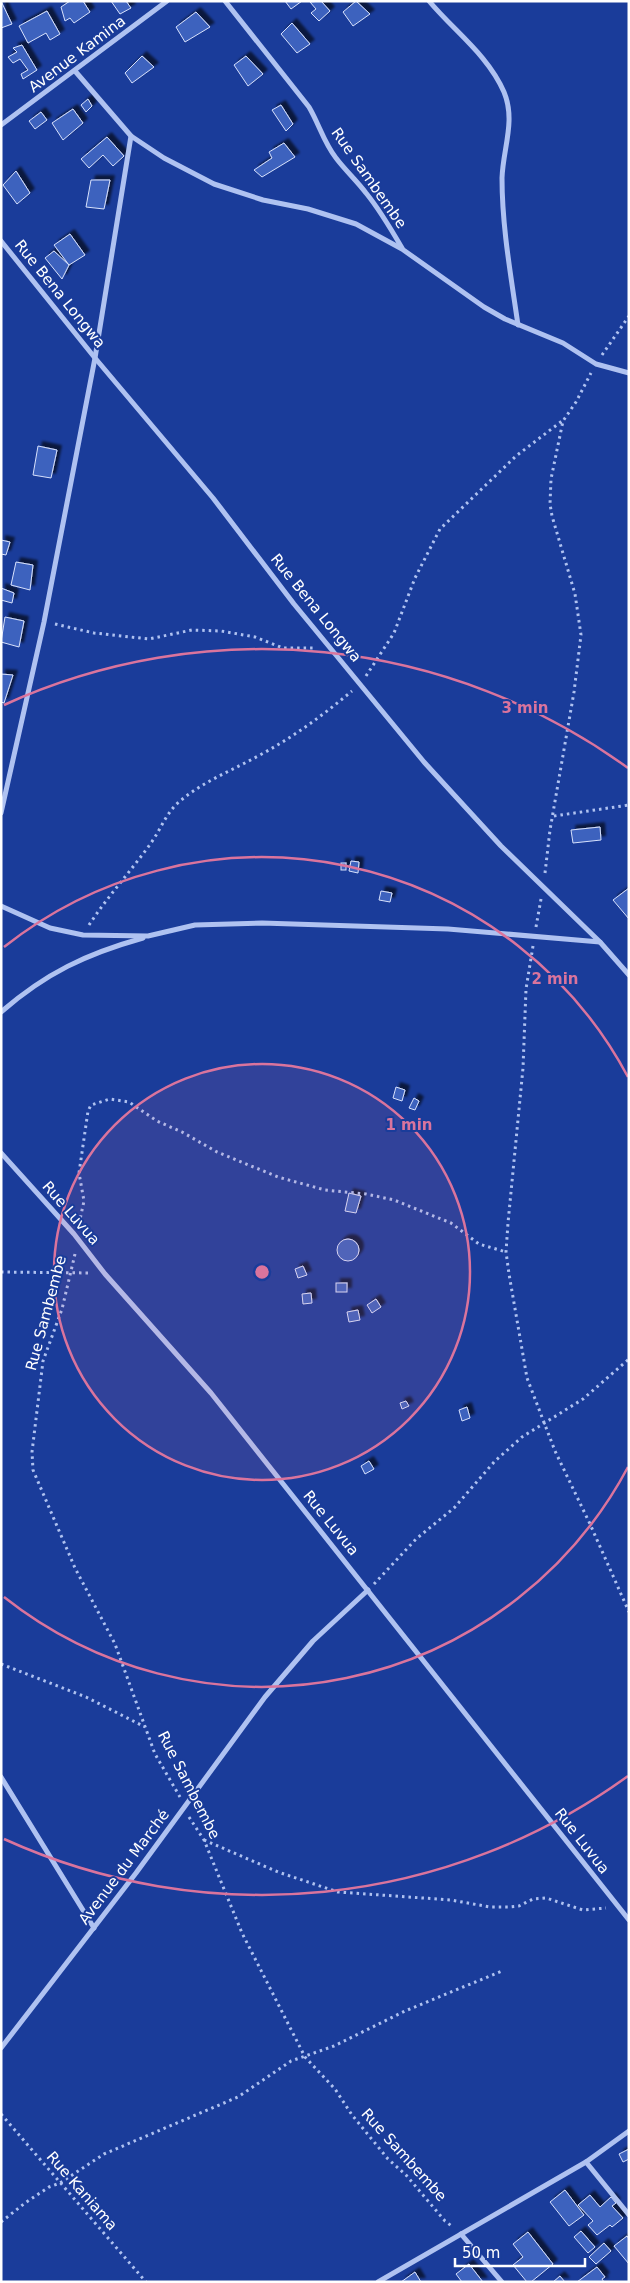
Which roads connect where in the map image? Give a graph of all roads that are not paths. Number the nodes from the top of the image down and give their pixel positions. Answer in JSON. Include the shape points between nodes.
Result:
{"nodes":[{"id":1,"x":167,"y":1,"type":"edge"},
{"id":2,"x":225,"y":1,"type":"edge"},
{"id":3,"x":430,"y":1,"type":"edge"},
{"id":4,"x":75,"y":71,"type":"junction"},
{"id":5,"x":1,"y":126,"type":"edge"},
{"id":6,"x":131,"y":136,"type":"junction"},
{"id":7,"x":1,"y":240,"type":"edge"},
{"id":8,"x":402,"y":249,"type":"junction"},
{"id":9,"x":518,"y":325,"type":"junction"},
{"id":10,"x":95,"y":358,"type":"junction"},
{"id":11,"x":629,"y":373,"type":"edge"},
{"id":12,"x":1,"y":813,"type":"edge"},
{"id":13,"x":1,"y":906,"type":"edge"},
{"id":14,"x":148,"y":936,"type":"junction"},
{"id":15,"x":600,"y":942,"type":"junction"},
{"id":16,"x":629,"y":975,"type":"edge"},
{"id":17,"x":1,"y":1012,"type":"edge"},
{"id":18,"x":1,"y":1153,"type":"edge"},
{"id":19,"x":368,"y":1590,"type":"junction"},
{"id":20,"x":1,"y":1777,"type":"edge"},
{"id":21,"x":629,"y":1920,"type":"edge"},
{"id":22,"x":94,"y":1928,"type":"junction"},
{"id":23,"x":1,"y":2048,"type":"edge"},
{"id":24,"x":629,"y":2131,"type":"edge"},
{"id":25,"x":586,"y":2162,"type":"junction"},
{"id":26,"x":629,"y":2215,"type":"edge"},
{"id":27,"x":462,"y":2234,"type":"junction"},
{"id":28,"x":378,"y":2282,"type":"edge"},
{"id":29,"x":502,"y":2282,"type":"edge"}],
"edges":[{"from":1,"to":4,"type":"street","name":"Avenue Kamina"},
{"from":2,"to":8,"type":"street","name":"Rue Sambembe","via":[[309,107],[336,158],[367,193]]},
{"from":3,"to":9,"type":"street","via":[[450,26],[479,52],[504,93],[508,108],[508,138],[502,176],[505,238]]},
{"from":4,"to":5,"type":"street","name":"Avenue Kamina"},
{"from":4,"to":6,"type":"street"},
{"from":6,"to":8,"type":"street","via":[[164,158],[214,184],[263,200],[331,215],[356,224]]},
{"from":6,"to":10,"type":"street"},
{"from":7,"to":10,"type":"street","name":"Rue Bena Longwa"},
{"from":8,"to":9,"type":"street","via":[[484,307]]},
{"from":9,"to":11,"type":"street","via":[[563,343],[596,364]]},
{"from":10,"to":12,"type":"street","via":[[44,622]]},
{"from":10,"to":15,"type":"street","name":"Rue Bena Longwa","via":[[213,498],[329,648],[424,762],[543,888]]},
{"from":13,"to":14,"type":"street","via":[[50,928],[83,934]]},
{"from":14,"to":15,"type":"street","via":[[195,925],[262,923],[439,928]]},
{"from":14,"to":17,"type":"street","via":[[102,949],[72,962]]},
{"from":15,"to":16,"type":"street","name":"Rue Bena Longwa"},
{"from":18,"to":19,"type":"street","name":"Rue Luvua","via":[[211,1392]]},
{"from":19,"to":21,"type":"street","name":"Rue Luvua"},
{"from":19,"to":22,"type":"street","name":"Avenue du Marché","via":[[297,1659],[266,1697]]},
{"from":20,"to":22,"type":"street"},
{"from":22,"to":23,"type":"street","name":"Avenue du Marché"},
{"from":24,"to":25,"type":"street"},
{"from":25,"to":26,"type":"street"},
{"from":25,"to":27,"type":"street"},
{"from":27,"to":28,"type":"street"},
{"from":27,"to":29,"type":"street"}]}
